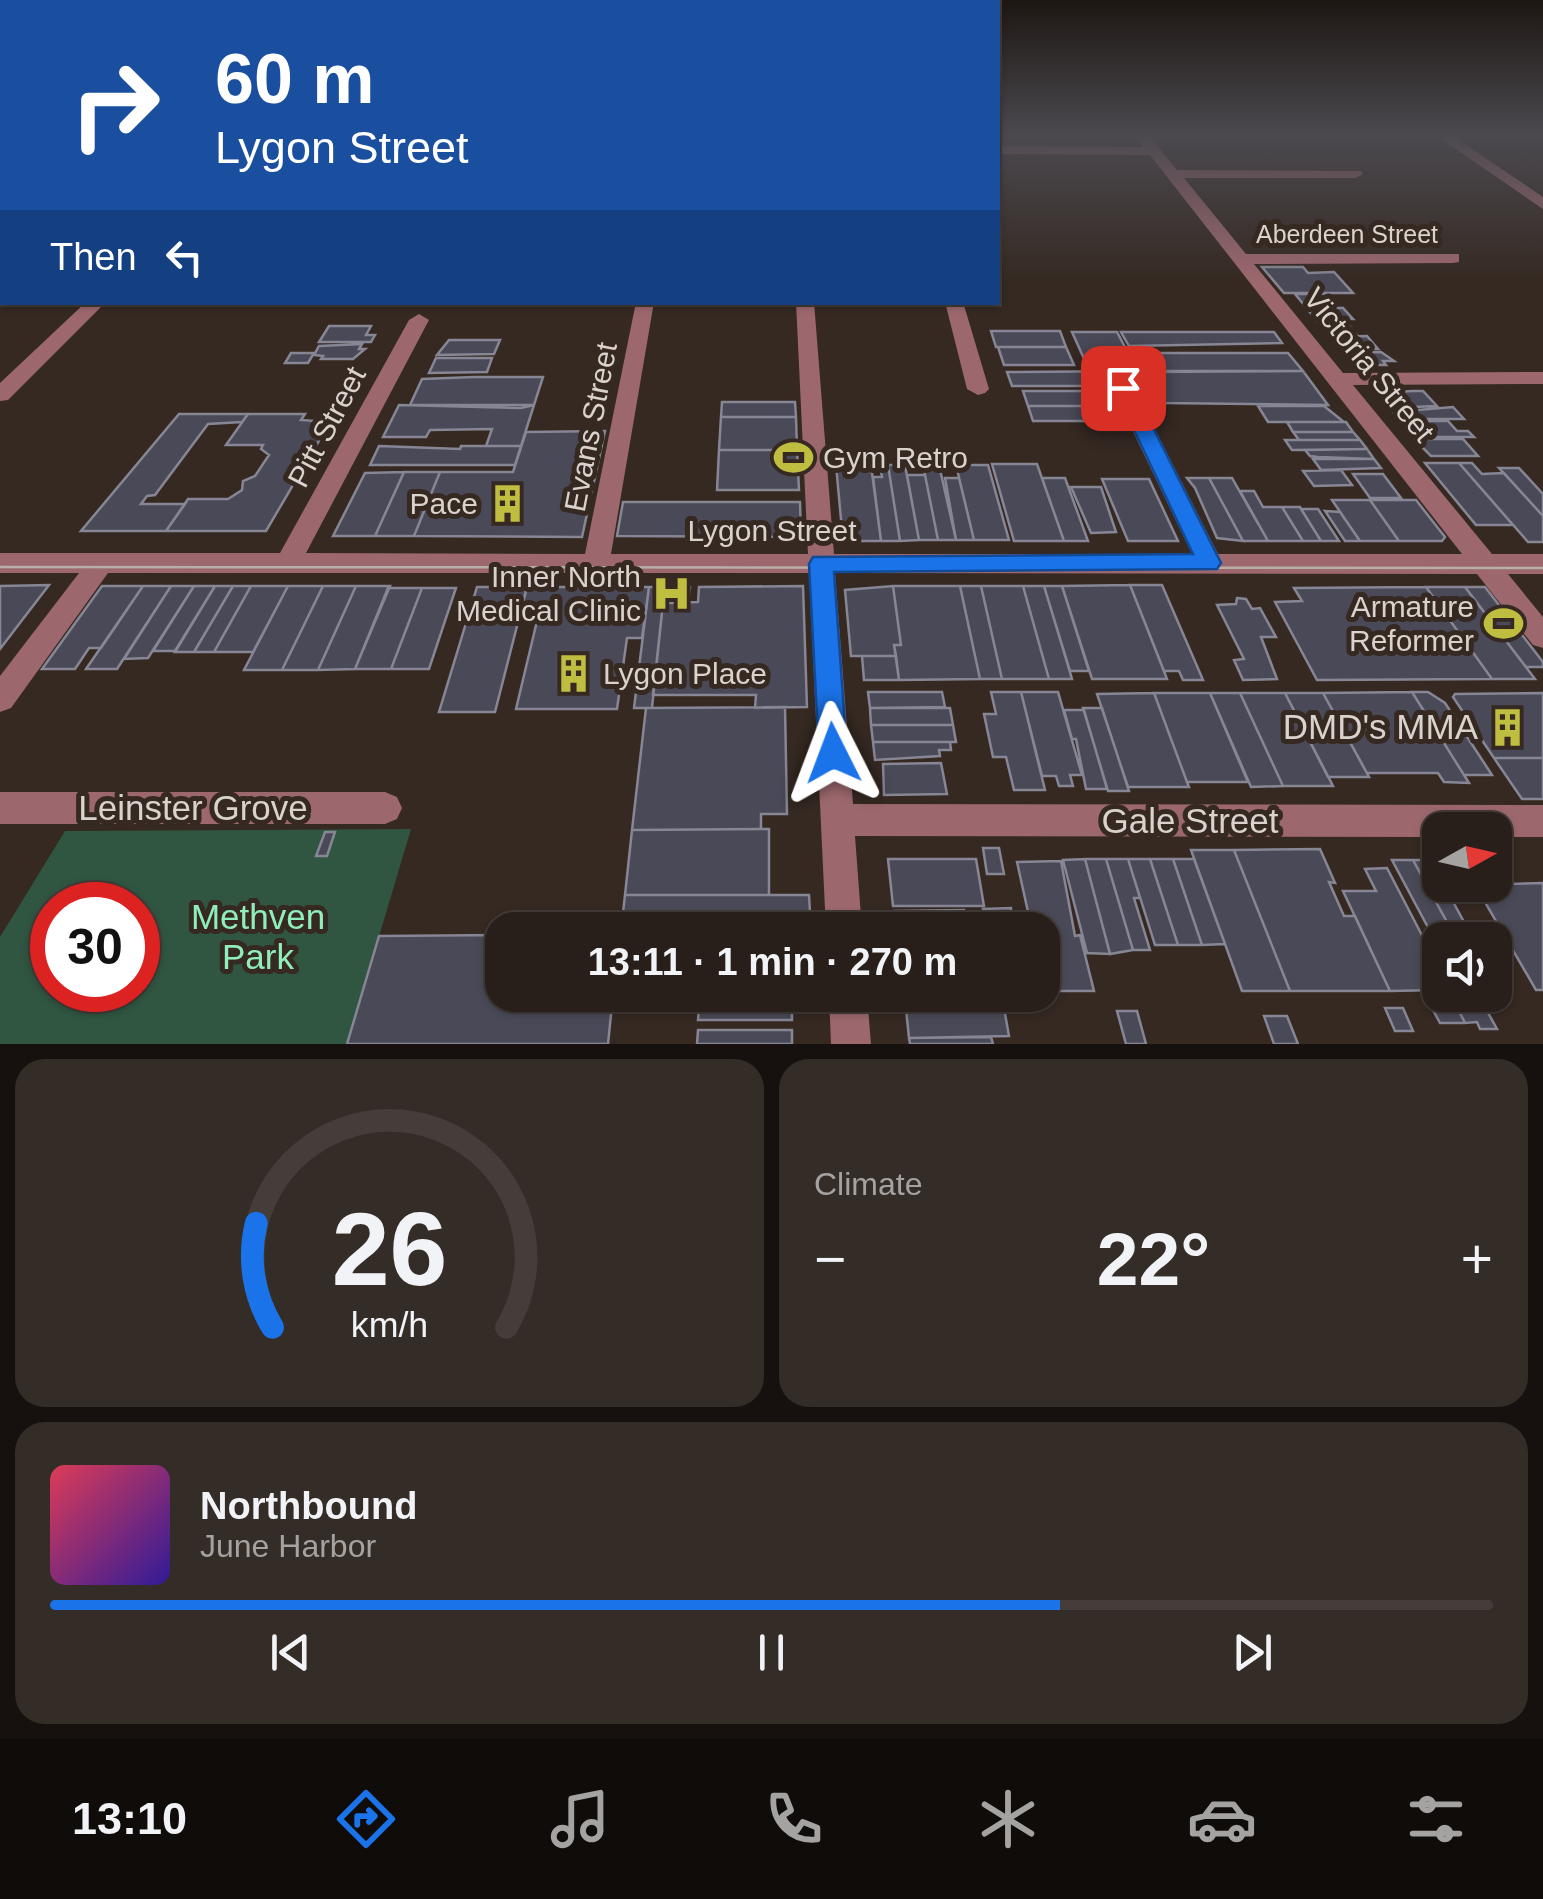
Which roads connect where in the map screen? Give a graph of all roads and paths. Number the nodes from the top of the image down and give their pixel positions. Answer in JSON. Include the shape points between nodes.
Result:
{"nodes":[{"id":1,"x":1182,"y":185,"type":"edge"},
{"id":2,"x":1516,"y":185,"type":"edge"},
{"id":3,"x":1524,"y":190,"type":"junction"},
{"id":4,"x":1543,"y":190,"type":"edge"},
{"id":5,"x":1543,"y":204,"type":"edge"},
{"id":6,"x":1453,"y":258,"type":"dead end"},
{"id":7,"x":1242,"y":259,"type":"junction"},
{"id":8,"x":95,"y":305,"type":"edge"},
{"id":9,"x":644,"y":305,"type":"edge"},
{"id":10,"x":805,"y":305,"type":"edge"},
{"id":11,"x":955,"y":305,"type":"edge"},
{"id":12,"x":419,"y":320,"type":"dead end"},
{"id":13,"x":1543,"y":378,"type":"edge"},
{"id":14,"x":1339,"y":379,"type":"junction"},
{"id":15,"x":4,"y":388,"type":"edge"},
{"id":16,"x":978,"y":388,"type":"dead end"},
{"id":17,"x":1123,"y":388,"type":"dead end"},
{"id":18,"x":101,"y":562,"type":"junction"},
{"id":19,"x":0,"y":563,"type":"edge"},
{"id":20,"x":288,"y":563,"type":"junction"},
{"id":21,"x":596,"y":563,"type":"junction"},
{"id":22,"x":1209,"y":563,"type":"junction"},
{"id":23,"x":1486,"y":563,"type":"junction"},
{"id":24,"x":821,"y":564,"type":"junction"},
{"id":25,"x":1543,"y":564,"type":"edge"},
{"id":26,"x":1543,"y":637,"type":"edge"},
{"id":27,"x":0,"y":699,"type":"edge"},
{"id":28,"x":0,"y":808,"type":"edge"},
{"id":29,"x":385,"y":808,"type":"dead end"},
{"id":30,"x":837,"y":820,"type":"junction"},
{"id":31,"x":1543,"y":821,"type":"edge"},
{"id":32,"x":843,"y":912,"type":"edge"},
{"id":33,"x":849,"y":1012,"type":"edge"},
{"id":34,"x":851,"y":1044,"type":"edge"}],
"edges":[{"from":1,"to":7,"type":"street","name":"Victoria Street"},
{"from":2,"to":3,"type":"street"},
{"from":3,"to":4,"type":"street"},
{"from":3,"to":5,"type":"street"},
{"from":6,"to":7,"type":"street","name":"Aberdeen Street"},
{"from":7,"to":14,"type":"street","name":"Victoria Street"},
{"from":8,"to":15,"type":"street"},
{"from":9,"to":21,"type":"street","name":"Evans Street"},
{"from":10,"to":24,"type":"street"},
{"from":11,"to":16,"type":"street"},
{"from":12,"to":20,"type":"street","name":"Pitt Street"},
{"from":13,"to":14,"type":"street"},
{"from":14,"to":23,"type":"street","name":"Victoria Street"},
{"from":17,"to":22,"type":"street"},
{"from":18,"to":19,"type":"street","name":"Lygon Street"},
{"from":18,"to":20,"type":"street","name":"Lygon Street"},
{"from":18,"to":27,"type":"street"},
{"from":20,"to":21,"type":"street","name":"Lygon Street"},
{"from":21,"to":24,"type":"street","name":"Lygon Street"},
{"from":22,"to":23,"type":"street","name":"Lygon Street"},
{"from":22,"to":24,"type":"street","name":"Lygon Street"},
{"from":23,"to":25,"type":"street","name":"Lygon Street"},
{"from":23,"to":26,"type":"street","name":"Victoria Street"},
{"from":24,"to":30,"type":"street"},
{"from":28,"to":29,"type":"street","name":"Leinster Grove"},
{"from":30,"to":31,"type":"street","name":"Gale Street"},
{"from":30,"to":32,"type":"street"},
{"from":33,"to":34,"type":"street"}]}
